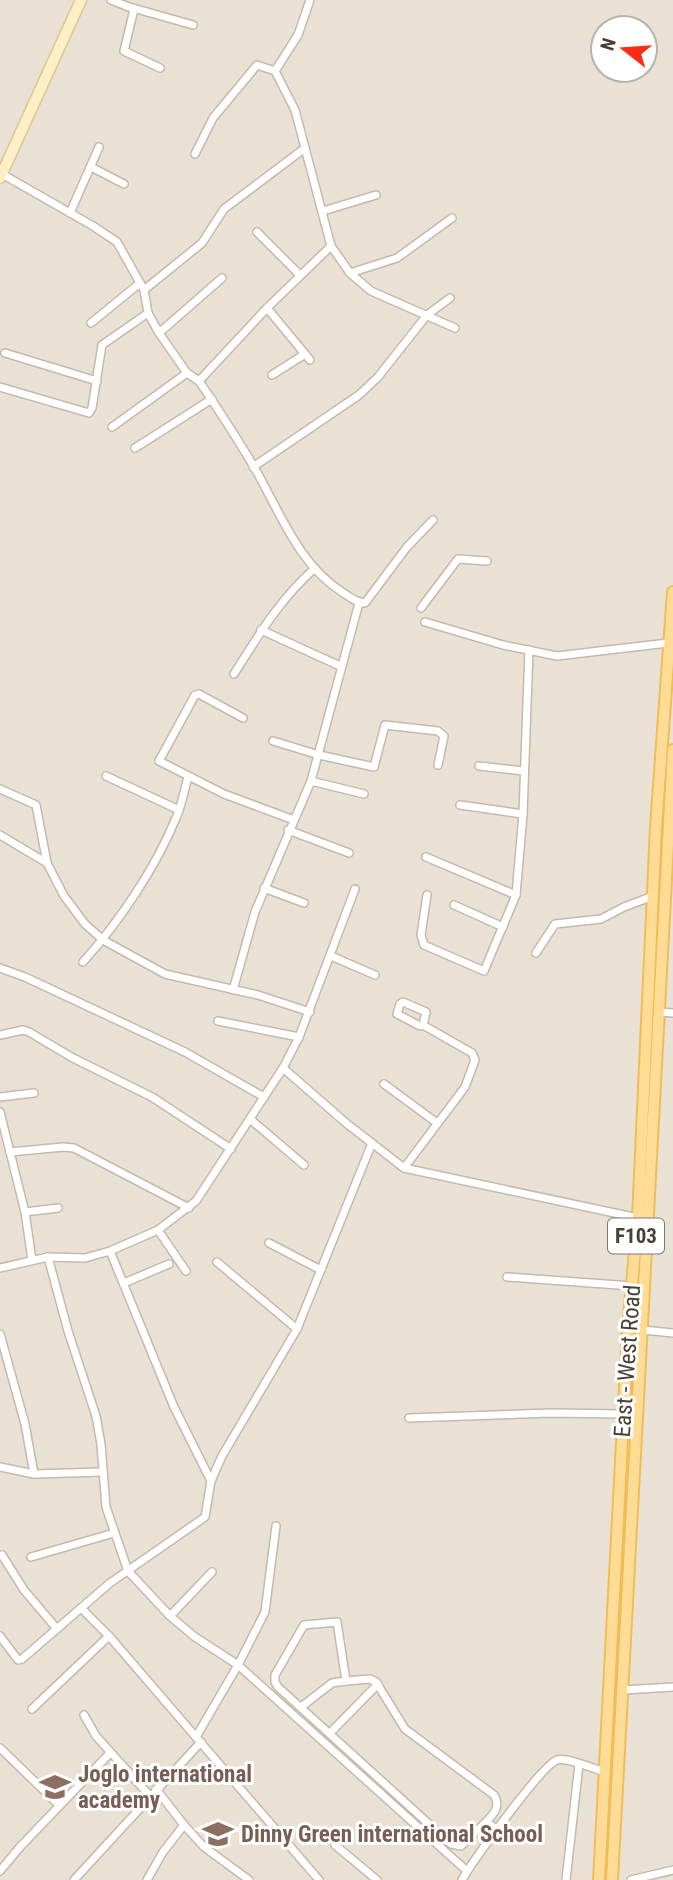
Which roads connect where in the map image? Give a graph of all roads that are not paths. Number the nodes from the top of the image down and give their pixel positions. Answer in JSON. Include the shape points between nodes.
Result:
{"nodes":[{"id":1,"x":81,"y":0,"type":"edge"},
{"id":2,"x":110,"y":0,"type":"edge"},
{"id":3,"x":310,"y":0,"type":"edge"},
{"id":4,"x":133,"y":8,"type":"junction"},
{"id":5,"x":193,"y":25,"type":"dead end"},
{"id":6,"x":160,"y":68,"type":"dead end"},
{"id":7,"x":275,"y":71,"type":"junction"},
{"id":8,"x":99,"y":147,"type":"dead end"},
{"id":9,"x":305,"y":148,"type":"junction"},
{"id":10,"x":195,"y":154,"type":"dead end"},
{"id":11,"x":91,"y":167,"type":"junction"},
{"id":12,"x":1,"y":176,"type":"edge"},
{"id":13,"x":124,"y":184,"type":"dead end"},
{"id":14,"x":376,"y":195,"type":"dead end"},
{"id":15,"x":323,"y":211,"type":"junction"},
{"id":16,"x":70,"y":213,"type":"junction"},
{"id":17,"x":452,"y":218,"type":"dead end"},
{"id":18,"x":257,"y":232,"type":"dead end"},
{"id":19,"x":331,"y":246,"type":"junction"},
{"id":20,"x":350,"y":273,"type":"junction"},
{"id":21,"x":300,"y":275,"type":"junction"},
{"id":22,"x":222,"y":278,"type":"dead end"},
{"id":23,"x":142,"y":287,"type":"junction"},
{"id":24,"x":450,"y":298,"type":"dead end"},
{"id":25,"x":267,"y":308,"type":"junction"},
{"id":26,"x":148,"y":313,"type":"junction"},
{"id":27,"x":427,"y":315,"type":"junction"},
{"id":28,"x":91,"y":323,"type":"dead end"},
{"id":29,"x":455,"y":328,"type":"dead end"},
{"id":30,"x":159,"y":333,"type":"junction"},
{"id":31,"x":5,"y":353,"type":"dead end"},
{"id":32,"x":187,"y":373,"type":"junction"},
{"id":33,"x":272,"y":375,"type":"dead end"},
{"id":34,"x":96,"y":381,"type":"junction"},
{"id":35,"x":199,"y":381,"type":"junction"},
{"id":36,"x":0,"y":387,"type":"edge"},
{"id":37,"x":212,"y":399,"type":"junction"},
{"id":38,"x":111,"y":427,"type":"dead end"},
{"id":39,"x":135,"y":447,"type":"dead end"},
{"id":40,"x":253,"y":467,"type":"junction"},
{"id":41,"x":433,"y":520,"type":"dead end"},
{"id":42,"x":486,"y":561,"type":"dead end"},
{"id":43,"x":314,"y":569,"type":"junction"},
{"id":44,"x":673,"y":592,"type":"edge"},
{"id":45,"x":359,"y":603,"type":"junction"},
{"id":46,"x":421,"y":608,"type":"dead end"},
{"id":47,"x":425,"y":622,"type":"dead end"},
{"id":48,"x":261,"y":630,"type":"junction"},
{"id":49,"x":668,"y":643,"type":"junction"},
{"id":50,"x":528,"y":650,"type":"junction"},
{"id":51,"x":340,"y":666,"type":"junction"},
{"id":52,"x":234,"y":674,"type":"dead end"},
{"id":53,"x":243,"y":718,"type":"dead end"},
{"id":54,"x":273,"y":741,"type":"dead end"},
{"id":55,"x":673,"y":750,"type":"edge"},
{"id":56,"x":319,"y":755,"type":"junction"},
{"id":57,"x":438,"y":765,"type":"dead end"},
{"id":58,"x":479,"y":766,"type":"dead end"},
{"id":59,"x":523,"y":771,"type":"junction"},
{"id":60,"x":106,"y":776,"type":"dead end"},
{"id":61,"x":188,"y":777,"type":"junction"},
{"id":62,"x":311,"y":781,"type":"junction"},
{"id":63,"x":0,"y":789,"type":"edge"},
{"id":64,"x":364,"y":794,"type":"dead end"},
{"id":65,"x":460,"y":806,"type":"dead end"},
{"id":66,"x":179,"y":810,"type":"junction"},
{"id":67,"x":523,"y":814,"type":"junction"},
{"id":68,"x":294,"y":820,"type":"junction"},
{"id":69,"x":288,"y":830,"type":"junction"},
{"id":70,"x":0,"y":835,"type":"edge"},
{"id":71,"x":349,"y":853,"type":"dead end"},
{"id":72,"x":426,"y":857,"type":"dead end"},
{"id":73,"x":47,"y":863,"type":"junction"},
{"id":74,"x":264,"y":888,"type":"junction"},
{"id":75,"x":355,"y":889,"type":"dead end"},
{"id":76,"x":427,"y":895,"type":"dead end"},
{"id":77,"x":516,"y":895,"type":"junction"},
{"id":78,"x":653,"y":896,"type":"junction"},
{"id":79,"x":304,"y":903,"type":"dead end"},
{"id":80,"x":453,"y":905,"type":"dead end"},
{"id":81,"x":503,"y":927,"type":"junction"},
{"id":82,"x":103,"y":940,"type":"junction"},
{"id":83,"x":536,"y":953,"type":"dead end"},
{"id":84,"x":331,"y":956,"type":"junction"},
{"id":85,"x":83,"y":962,"type":"dead end"},
{"id":86,"x":0,"y":968,"type":"edge"},
{"id":87,"x":375,"y":975,"type":"dead end"},
{"id":88,"x":233,"y":990,"type":"junction"},
{"id":89,"x":310,"y":1012,"type":"junction"},
{"id":90,"x":660,"y":1012,"type":"junction"},
{"id":91,"x":673,"y":1013,"type":"edge"},
{"id":92,"x":218,"y":1021,"type":"dead end"},
{"id":93,"x":423,"y":1025,"type":"dead end"},
{"id":94,"x":0,"y":1035,"type":"edge"},
{"id":95,"x":299,"y":1038,"type":"junction"},
{"id":96,"x":284,"y":1068,"type":"junction"},
{"id":97,"x":384,"y":1084,"type":"dead end"},
{"id":98,"x":34,"y":1093,"type":"dead end"},
{"id":99,"x":0,"y":1097,"type":"edge"},
{"id":100,"x":264,"y":1097,"type":"junction"},
{"id":101,"x":0,"y":1112,"type":"edge"},
{"id":102,"x":250,"y":1119,"type":"junction"},
{"id":103,"x":438,"y":1123,"type":"junction"},
{"id":104,"x":372,"y":1143,"type":"junction"},
{"id":105,"x":231,"y":1149,"type":"junction"},
{"id":106,"x":10,"y":1152,"type":"junction"},
{"id":107,"x":304,"y":1165,"type":"dead end"},
{"id":108,"x":404,"y":1168,"type":"junction"},
{"id":109,"x":58,"y":1208,"type":"dead end"},
{"id":110,"x":190,"y":1208,"type":"junction"},
{"id":111,"x":26,"y":1212,"type":"junction"},
{"id":112,"x":638,"y":1218,"type":"junction"},
{"id":113,"x":158,"y":1230,"type":"junction"},
{"id":114,"x":269,"y":1243,"type":"dead end"},
{"id":115,"x":110,"y":1251,"type":"junction"},
{"id":116,"x":48,"y":1257,"type":"junction"},
{"id":117,"x":32,"y":1260,"type":"junction"},
{"id":118,"x":217,"y":1262,"type":"dead end"},
{"id":119,"x":169,"y":1264,"type":"dead end"},
{"id":120,"x":0,"y":1268,"type":"edge"},
{"id":121,"x":321,"y":1270,"type":"junction"},
{"id":122,"x":186,"y":1271,"type":"dead end"},
{"id":123,"x":507,"y":1277,"type":"dead end"},
{"id":124,"x":124,"y":1283,"type":"junction"},
{"id":125,"x":632,"y":1286,"type":"junction"},
{"id":126,"x":297,"y":1329,"type":"junction"},
{"id":127,"x":643,"y":1330,"type":"junction"},
{"id":128,"x":673,"y":1333,"type":"edge"},
{"id":129,"x":0,"y":1334,"type":"edge"},
{"id":130,"x":624,"y":1414,"type":"junction"},
{"id":131,"x":409,"y":1418,"type":"dead end"},
{"id":132,"x":0,"y":1467,"type":"edge"},
{"id":133,"x":102,"y":1472,"type":"junction"},
{"id":134,"x":34,"y":1474,"type":"junction"},
{"id":135,"x":211,"y":1481,"type":"junction"},
{"id":136,"x":276,"y":1525,"type":"dead end"},
{"id":137,"x":114,"y":1533,"type":"junction"},
{"id":138,"x":2,"y":1555,"type":"edge"},
{"id":139,"x":31,"y":1557,"type":"dead end"},
{"id":140,"x":128,"y":1571,"type":"junction"},
{"id":141,"x":212,"y":1572,"type":"dead end"},
{"id":142,"x":616,"y":1574,"type":"junction"},
{"id":143,"x":630,"y":1575,"type":"junction"},
{"id":144,"x":81,"y":1608,"type":"junction"},
{"id":145,"x":170,"y":1616,"type":"junction"},
{"id":146,"x":57,"y":1629,"type":"junction"},
{"id":147,"x":0,"y":1636,"type":"edge"},
{"id":148,"x":109,"y":1636,"type":"junction"},
{"id":149,"x":238,"y":1665,"type":"junction"},
{"id":150,"x":346,"y":1681,"type":"junction"},
{"id":151,"x":378,"y":1684,"type":"junction"},
{"id":152,"x":673,"y":1687,"type":"edge"},
{"id":153,"x":624,"y":1690,"type":"junction"},
{"id":154,"x":300,"y":1707,"type":"junction"},
{"id":155,"x":32,"y":1709,"type":"dead end"},
{"id":156,"x":84,"y":1716,"type":"dead end"},
{"id":157,"x":330,"y":1733,"type":"junction"},
{"id":158,"x":198,"y":1740,"type":"junction"},
{"id":159,"x":0,"y":1748,"type":"edge"},
{"id":160,"x":110,"y":1753,"type":"junction"},
{"id":161,"x":579,"y":1764,"type":"junction"},
{"id":162,"x":605,"y":1772,"type":"junction"},
{"id":163,"x":156,"y":1789,"type":"junction"},
{"id":164,"x":150,"y":1796,"type":"junction"},
{"id":165,"x":59,"y":1805,"type":"junction"},
{"id":166,"x":486,"y":1822,"type":"junction"},
{"id":167,"x":184,"y":1825,"type":"junction"},
{"id":168,"x":498,"y":1830,"type":"junction"},
{"id":169,"x":335,"y":1845,"type":"dead end"},
{"id":170,"x":673,"y":1870,"type":"edge"},
{"id":171,"x":0,"y":1871,"type":"edge"},
{"id":172,"x":467,"y":1871,"type":"junction"},
{"id":173,"x":74,"y":1880,"type":"edge"},
{"id":174,"x":147,"y":1880,"type":"edge"},
{"id":175,"x":249,"y":1880,"type":"edge"},
{"id":176,"x":319,"y":1880,"type":"edge"},
{"id":177,"x":377,"y":1880,"type":"edge"},
{"id":178,"x":462,"y":1880,"type":"edge"},
{"id":179,"x":566,"y":1880,"type":"edge"},
{"id":180,"x":599,"y":1880,"type":"edge"},
{"id":181,"x":612,"y":1880,"type":"edge"},
{"id":182,"x":631,"y":1880,"type":"edge"}],
"edges":[{"from":1,"to":12,"type":"street"},
{"from":2,"to":4,"type":"street"},
{"from":3,"to":7,"type":"street","via":[[298,35]]},
{"from":4,"to":5,"type":"street"},
{"from":4,"to":6,"type":"street","via":[[123,50]]},
{"from":7,"to":9,"type":"street","via":[[292,103]]},
{"from":7,"to":10,"type":"street","via":[[257,65],[213,118]]},
{"from":8,"to":11,"type":"street"},
{"from":9,"to":15,"type":"street"},
{"from":9,"to":23,"type":"street","via":[[224,209],[202,243]]},
{"from":11,"to":13,"type":"street"},
{"from":11,"to":16,"type":"street"},
{"from":12,"to":16,"type":"street"},
{"from":14,"to":15,"type":"street"},
{"from":15,"to":19,"type":"street"},
{"from":16,"to":23,"type":"street","via":[[117,242]]},
{"from":17,"to":20,"type":"street","via":[[397,258]]},
{"from":18,"to":21,"type":"street"},
{"from":19,"to":20,"type":"street"},
{"from":19,"to":21,"type":"street"},
{"from":20,"to":27,"type":"street","via":[[371,291]]},
{"from":21,"to":25,"type":"street"},
{"from":22,"to":30,"type":"street"},
{"from":23,"to":26,"type":"street"},
{"from":23,"to":28,"type":"street"},
{"from":24,"to":27,"type":"street"},
{"from":25,"to":33,"type":"street","via":[[307,357]]},
{"from":25,"to":35,"type":"street"},
{"from":26,"to":30,"type":"street"},
{"from":26,"to":34,"type":"street","via":[[102,345]]},
{"from":27,"to":29,"type":"street"},
{"from":27,"to":40,"type":"street","via":[[359,396]]},
{"from":30,"to":32,"type":"street"},
{"from":31,"to":34,"type":"street"},
{"from":32,"to":35,"type":"street"},
{"from":32,"to":38,"type":"street"},
{"from":34,"to":36,"type":"street","via":[[89,413]]},
{"from":35,"to":37,"type":"street"},
{"from":37,"to":39,"type":"street"},
{"from":37,"to":40,"type":"street"},
{"from":40,"to":43,"type":"street"},
{"from":41,"to":45,"type":"street","via":[[369,600]]},
{"from":42,"to":46,"type":"street","via":[[458,559]]},
{"from":43,"to":45,"type":"street"},
{"from":43,"to":48,"type":"street"},
{"from":44,"to":49,"type":"main road","name":"East - West Road","number":"F103"},
{"from":45,"to":51,"type":"street"},
{"from":47,"to":50,"type":"street"},
{"from":48,"to":51,"type":"street"},
{"from":48,"to":52,"type":"street"},
{"from":49,"to":50,"type":"street","via":[[568,656]]},
{"from":49,"to":78,"type":"main road","name":"East - West Road","number":"F103"},
{"from":50,"to":59,"type":"street"},
{"from":51,"to":56,"type":"street"},
{"from":53,"to":61,"type":"street","via":[[195,695],[159,758]]},
{"from":54,"to":56,"type":"street"},
{"from":55,"to":90,"type":"main road","name":"East - West Road","number":"F103"},
{"from":56,"to":57,"type":"street","via":[[374,767],[383,728],[388,724],[438,731],[444,736]]},
{"from":56,"to":62,"type":"street"},
{"from":58,"to":59,"type":"street"},
{"from":59,"to":67,"type":"street"},
{"from":60,"to":66,"type":"street"},
{"from":61,"to":66,"type":"street"},
{"from":61,"to":68,"type":"street"},
{"from":62,"to":64,"type":"street"},
{"from":62,"to":68,"type":"street"},
{"from":63,"to":73,"type":"street","via":[[36,805]]},
{"from":65,"to":67,"type":"street"},
{"from":66,"to":82,"type":"street"},
{"from":67,"to":77,"type":"street"},
{"from":68,"to":69,"type":"street"},
{"from":69,"to":71,"type":"street"},
{"from":69,"to":74,"type":"street"},
{"from":70,"to":73,"type":"street"},
{"from":72,"to":77,"type":"street"},
{"from":73,"to":82,"type":"street","via":[[85,924]]},
{"from":74,"to":79,"type":"street"},
{"from":74,"to":88,"type":"street"},
{"from":75,"to":84,"type":"street"},
{"from":76,"to":81,"type":"street","via":[[421,935],[424,945],[481,971],[488,965]]},
{"from":77,"to":81,"type":"street"},
{"from":78,"to":83,"type":"street","via":[[601,919],[555,924]]},
{"from":78,"to":112,"type":"main road","name":"East - West Road","number":"F103"},
{"from":80,"to":81,"type":"street"},
{"from":82,"to":85,"type":"street"},
{"from":82,"to":88,"type":"street","via":[[165,974]]},
{"from":84,"to":87,"type":"street"},
{"from":84,"to":89,"type":"street"},
{"from":86,"to":100,"type":"street","via":[[186,1052]]},
{"from":88,"to":89,"type":"street"},
{"from":89,"to":95,"type":"street"},
{"from":90,"to":91,"type":"street"},
{"from":90,"to":127,"type":"main road","name":"East - West Road","number":"F103"},
{"from":92,"to":95,"type":"street"},
{"from":93,"to":103,"type":"street","via":[[475,1056],[465,1087]]},
{"from":94,"to":105,"type":"street","via":[[29,1032],[152,1097]]},
{"from":95,"to":96,"type":"street"},
{"from":96,"to":100,"type":"street"},
{"from":96,"to":104,"type":"street"},
{"from":97,"to":103,"type":"street"},
{"from":98,"to":99,"type":"street"},
{"from":100,"to":102,"type":"street"},
{"from":101,"to":106,"type":"street"},
{"from":102,"to":105,"type":"street"},
{"from":102,"to":107,"type":"street"},
{"from":103,"to":108,"type":"street"},
{"from":104,"to":108,"type":"street"},
{"from":104,"to":121,"type":"street"},
{"from":105,"to":110,"type":"street"},
{"from":106,"to":110,"type":"street","via":[[74,1147]]},
{"from":106,"to":111,"type":"street"},
{"from":108,"to":112,"type":"street"},
{"from":109,"to":111,"type":"street"},
{"from":110,"to":113,"type":"street"},
{"from":111,"to":117,"type":"street"},
{"from":112,"to":125,"type":"main road","name":"East - West Road","number":"F103"},
{"from":113,"to":115,"type":"street"},
{"from":113,"to":122,"type":"street"},
{"from":114,"to":121,"type":"street"},
{"from":115,"to":116,"type":"street","via":[[85,1258]]},
{"from":115,"to":124,"type":"street"},
{"from":116,"to":117,"type":"street"},
{"from":116,"to":133,"type":"street","via":[[96,1416]]},
{"from":117,"to":120,"type":"street"},
{"from":118,"to":126,"type":"street"},
{"from":119,"to":124,"type":"street"},
{"from":121,"to":126,"type":"street"},
{"from":123,"to":125,"type":"street"},
{"from":124,"to":135,"type":"street","via":[[174,1407]]},
{"from":125,"to":130,"type":"main road","name":"East - West Road","number":"F103"},
{"from":126,"to":135,"type":"street"},
{"from":127,"to":128,"type":"street"},
{"from":127,"to":143,"type":"main road","name":"East - West Road","number":"F103"},
{"from":129,"to":134,"type":"street"},
{"from":130,"to":131,"type":"street"},
{"from":130,"to":142,"type":"main road","name":"East - West Road","number":"F103"},
{"from":132,"to":134,"type":"street"},
{"from":133,"to":134,"type":"street"},
{"from":133,"to":137,"type":"street"},
{"from":135,"to":140,"type":"street","via":[[205,1517]]},
{"from":136,"to":149,"type":"street","via":[[265,1612]]},
{"from":137,"to":139,"type":"street"},
{"from":137,"to":140,"type":"street"},
{"from":138,"to":146,"type":"street"},
{"from":140,"to":144,"type":"street"},
{"from":140,"to":145,"type":"street"},
{"from":141,"to":145,"type":"street"},
{"from":142,"to":143,"type":"main road"},
{"from":142,"to":162,"type":"main road","name":"East - West Road","number":"F103"},
{"from":143,"to":153,"type":"main road","name":"East - West Road","number":"F103"},
{"from":144,"to":146,"type":"street"},
{"from":144,"to":148,"type":"street"},
{"from":145,"to":149,"type":"street"},
{"from":146,"to":147,"type":"street","via":[[20,1660]]},
{"from":148,"to":155,"type":"street"},
{"from":148,"to":158,"type":"street"},
{"from":149,"to":158,"type":"street"},
{"from":149,"to":172,"type":"street"},
{"from":150,"to":151,"type":"street","via":[[370,1679]]},
{"from":150,"to":154,"type":"street","via":[[332,1683]]},
{"from":150,"to":154,"type":"street","via":[[338,1623],[304,1625],[275,1675],[278,1687]]},
{"from":151,"to":157,"type":"street"},
{"from":151,"to":166,"type":"street","via":[[405,1729],[494,1795],[497,1807]]},
{"from":152,"to":153,"type":"street"},
{"from":153,"to":181,"type":"main road","name":"East - West Road","number":"F103"},
{"from":154,"to":157,"type":"street"},
{"from":156,"to":160,"type":"street"},
{"from":157,"to":166,"type":"street","via":[[451,1844],[467,1843]]},
{"from":158,"to":163,"type":"street"},
{"from":158,"to":176,"type":"street"},
{"from":159,"to":165,"type":"street"},
{"from":160,"to":164,"type":"street"},
{"from":160,"to":165,"type":"street"},
{"from":161,"to":162,"type":"street"},
{"from":161,"to":168,"type":"street","via":[[555,1761]]},
{"from":161,"to":179,"type":"street"},
{"from":162,"to":180,"type":"main road","name":"East - West Road","number":"F103"},
{"from":163,"to":164,"type":"street"},
{"from":163,"to":167,"type":"street"},
{"from":164,"to":173,"type":"street"},
{"from":165,"to":171,"type":"street"},
{"from":166,"to":168,"type":"street"},
{"from":167,"to":174,"type":"street"},
{"from":167,"to":175,"type":"street"},
{"from":168,"to":172,"type":"street"},
{"from":169,"to":177,"type":"street"},
{"from":170,"to":182,"type":"street"},
{"from":172,"to":178,"type":"street"}]}
